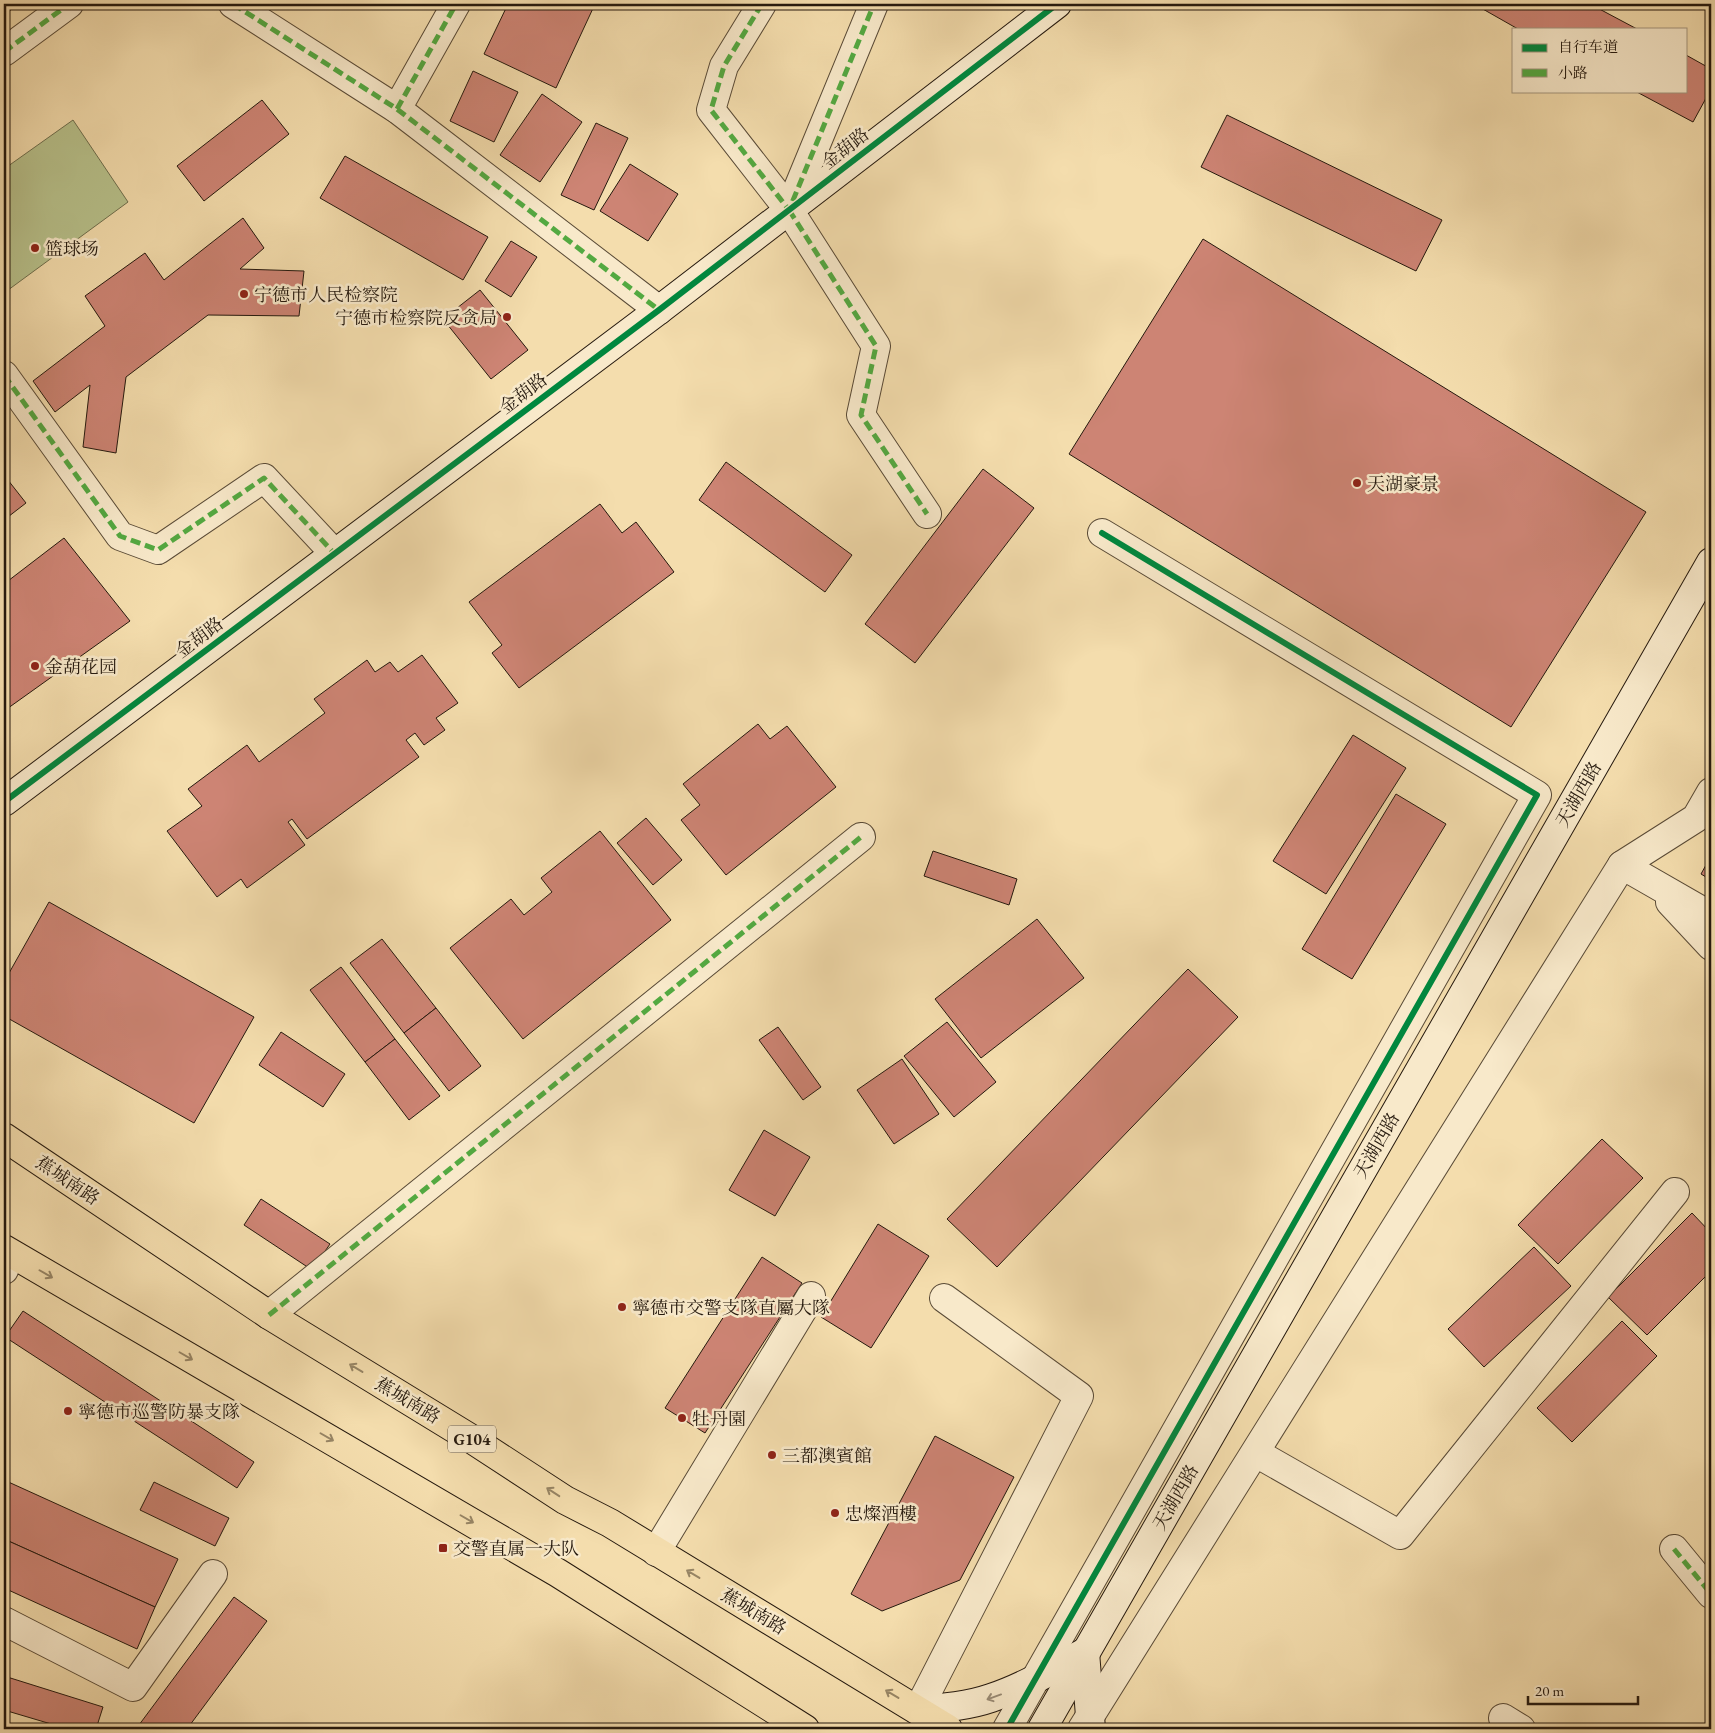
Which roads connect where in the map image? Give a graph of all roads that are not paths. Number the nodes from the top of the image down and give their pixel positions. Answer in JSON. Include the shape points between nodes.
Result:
{"nodes":[{"id":1,"x":69,"y":4,"type":"edge"},
{"id":2,"x":233,"y":4,"type":"edge"},
{"id":3,"x":456,"y":4,"type":"edge"},
{"id":4,"x":762,"y":4,"type":"edge"},
{"id":5,"x":874,"y":4,"type":"edge"},
{"id":6,"x":1057,"y":4,"type":"edge"},
{"id":7,"x":4,"y":52,"type":"edge"},
{"id":8,"x":397,"y":109,"type":"junction"},
{"id":9,"x":789,"y":210,"type":"junction"},
{"id":10,"x":659,"y":310,"type":"junction"},
{"id":11,"x":4,"y":375,"type":"edge"},
{"id":12,"x":927,"y":514,"type":"dead end"},
{"id":13,"x":1102,"y":533,"type":"dead end"},
{"id":14,"x":334,"y":554,"type":"junction"},
{"id":15,"x":1711,"y":562,"type":"edge"},
{"id":16,"x":1711,"y":792,"type":"edge"},
{"id":17,"x":4,"y":802,"type":"edge"},
{"id":18,"x":861,"y":837,"type":"dead end"},
{"id":19,"x":1622,"y":865,"type":"junction"},
{"id":20,"x":1651,"y":881,"type":"junction"},
{"id":21,"x":1711,"y":916,"type":"edge"},
{"id":22,"x":1711,"y":946,"type":"edge"},
{"id":23,"x":4,"y":1137,"type":"edge"},
{"id":24,"x":1675,"y":1192,"type":"dead end"},
{"id":25,"x":6,"y":1258,"type":"edge"},
{"id":26,"x":811,"y":1296,"type":"dead end"},
{"id":27,"x":944,"y":1298,"type":"dead end"},
{"id":28,"x":269,"y":1315,"type":"junction"},
{"id":29,"x":1256,"y":1453,"type":"junction"},
{"id":30,"x":1674,"y":1549,"type":"dead end"},
{"id":31,"x":656,"y":1552,"type":"junction"},
{"id":32,"x":213,"y":1574,"type":"dead end"},
{"id":33,"x":1711,"y":1594,"type":"edge"},
{"id":34,"x":4,"y":1621,"type":"edge"},
{"id":35,"x":1085,"y":1652,"type":"junction"},
{"id":36,"x":1035,"y":1680,"type":"junction"},
{"id":37,"x":918,"y":1710,"type":"junction"},
{"id":38,"x":1088,"y":1725,"type":"edge"},
{"id":39,"x":805,"y":1729,"type":"edge"},
{"id":40,"x":948,"y":1729,"type":"edge"},
{"id":41,"x":1007,"y":1729,"type":"edge"},
{"id":42,"x":1042,"y":1729,"type":"edge"}],
"edges":[{"from":1,"to":7,"type":"street"},
{"from":2,"to":8,"type":"street"},
{"from":3,"to":8,"type":"street"},
{"from":4,"to":9,"type":"street","via":[[724,66],[711,110]]},
{"from":5,"to":9,"type":"street"},
{"from":6,"to":9,"type":"street","name":"金葫路"},
{"from":8,"to":10,"type":"street"},
{"from":9,"to":10,"type":"street","name":"金葫路"},
{"from":9,"to":12,"type":"street","via":[[876,346],[861,415]]},
{"from":10,"to":14,"type":"street","name":"金葫路"},
{"from":11,"to":14,"type":"street","via":[[120,536],[158,550],[264,478]]},
{"from":13,"to":36,"type":"street","via":[[1537,795]]},
{"from":14,"to":17,"type":"street","name":"金葫路"},
{"from":15,"to":35,"type":"street","name":"天湖西路"},
{"from":16,"to":19,"type":"street","via":[[1696,818]]},
{"from":18,"to":28,"type":"street"},
{"from":19,"to":20,"type":"street"},
{"from":19,"to":29,"type":"street"},
{"from":20,"to":21,"type":"street"},
{"from":20,"to":22,"type":"street"},
{"from":23,"to":28,"type":"highway","name":"蕉城南路","number":"G104"},
{"from":24,"to":29,"type":"street","via":[[1400,1534]]},
{"from":25,"to":39,"type":"highway","one_way":true,"via":[[558,1573]]},
{"from":26,"to":31,"type":"street"},
{"from":27,"to":37,"type":"street","via":[[1079,1396]]},
{"from":31,"to":28,"type":"highway","name":"蕉城南路","number":"G104","one_way":true,"via":[[565,1500]]},
{"from":29,"to":38,"type":"street"},
{"from":30,"to":33,"type":"street"},
{"from":37,"to":31,"type":"highway","name":"蕉城南路","number":"G104","one_way":true},
{"from":32,"to":34,"type":"street","via":[[133,1687]]},
{"from":35,"to":36,"type":"street"},
{"from":35,"to":38,"type":"street"},
{"from":35,"to":42,"type":"street","name":"天湖西路"},
{"from":36,"to":37,"type":"street","one_way":true,"via":[[989,1699]]},
{"from":36,"to":41,"type":"street"},
{"from":37,"to":40,"type":"highway","name":"蕉城南路","number":"G104"}]}
